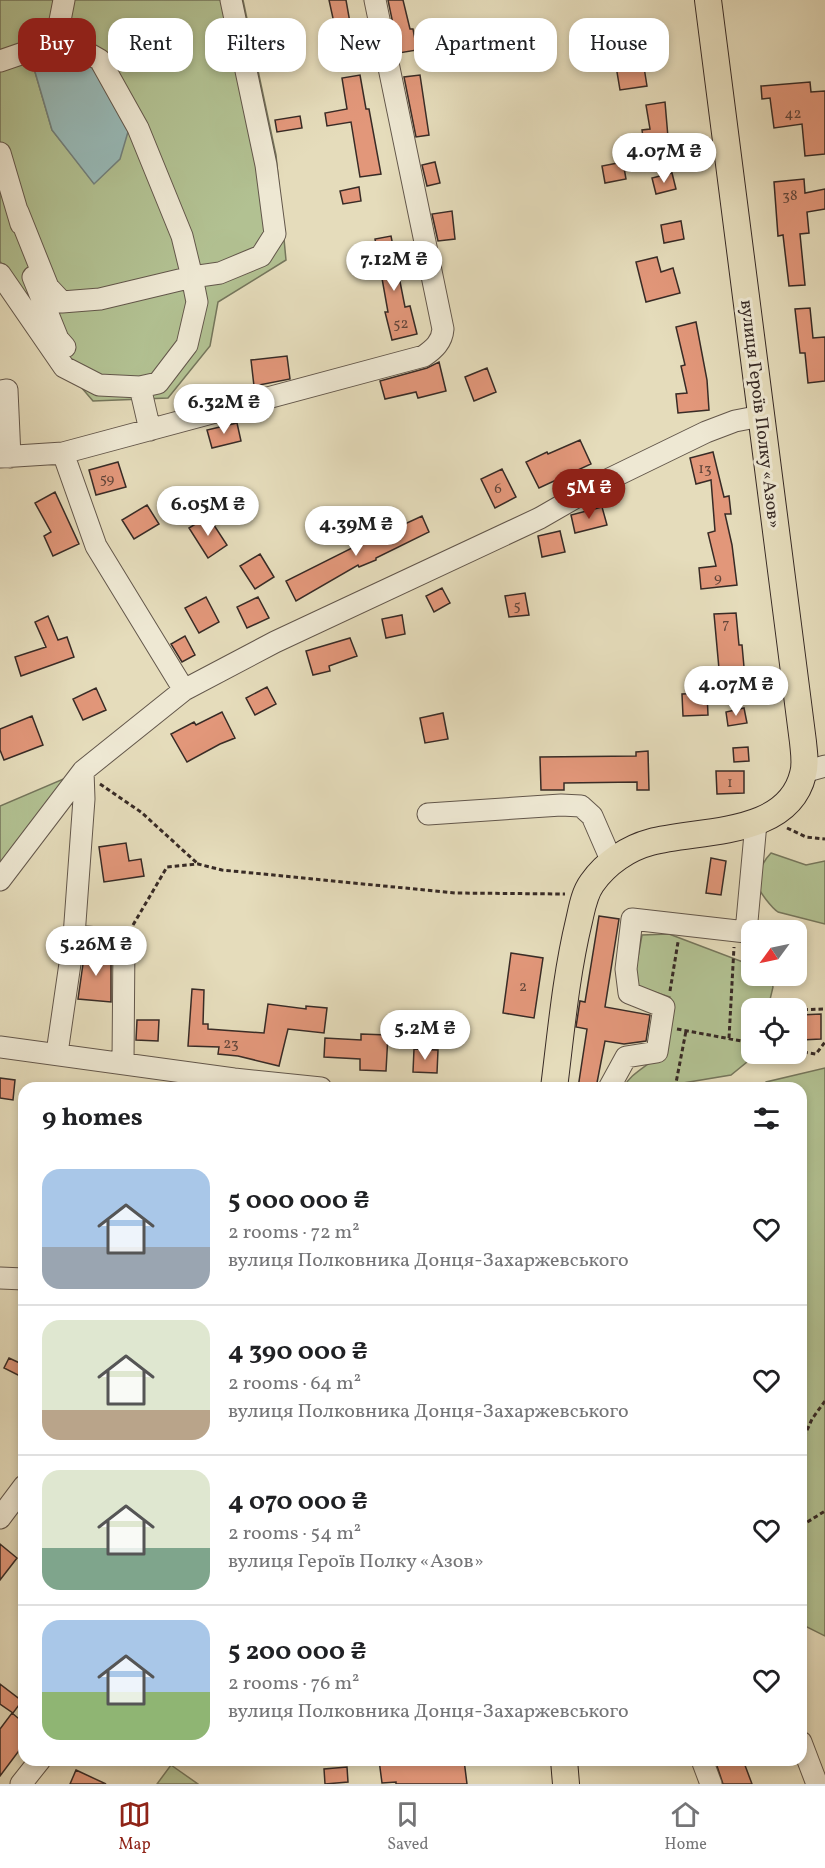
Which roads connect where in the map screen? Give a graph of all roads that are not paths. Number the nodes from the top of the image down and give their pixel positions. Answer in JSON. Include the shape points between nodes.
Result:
{"nodes":[{"id":1,"x":63,"y":0,"type":"edge"},
{"id":2,"x":231,"y":0,"type":"edge"},
{"id":3,"x":375,"y":0,"type":"edge"},
{"id":4,"x":708,"y":0,"type":"edge"},
{"id":5,"x":60,"y":18,"type":"edge"},
{"id":6,"x":18,"y":55,"type":"edge"},
{"id":7,"x":96,"y":58,"type":"edge"},
{"id":8,"x":0,"y":61,"type":"edge"},
{"id":9,"x":0,"y":153,"type":"edge"},
{"id":10,"x":18,"y":212,"type":"junction"},
{"id":11,"x":0,"y":274,"type":"edge"},
{"id":12,"x":192,"y":278,"type":"junction"},
{"id":13,"x":99,"y":385,"type":"junction"},
{"id":14,"x":140,"y":387,"type":"junction"},
{"id":15,"x":0,"y":390,"type":"edge"},
{"id":16,"x":761,"y":416,"type":"junction"},
{"id":17,"x":150,"y":430,"type":"junction"},
{"id":18,"x":63,"y":453,"type":"junction"},
{"id":19,"x":5,"y":457,"type":"edge"},
{"id":20,"x":184,"y":690,"type":"junction"},
{"id":21,"x":814,"y":769,"type":"edge"},
{"id":22,"x":83,"y":771,"type":"junction"},
{"id":23,"x":428,"y":814,"type":"dead end"},
{"id":24,"x":763,"y":819,"type":"junction"},
{"id":25,"x":612,"y":862,"type":"junction"},
{"id":26,"x":0,"y":880,"type":"edge"},
{"id":27,"x":74,"y":936,"type":"junction"},
{"id":28,"x":0,"y":1047,"type":"edge"},
{"id":29,"x":57,"y":1053,"type":"junction"},
{"id":30,"x":123,"y":1063,"type":"junction"},
{"id":31,"x":229,"y":1082,"type":"edge"},
{"id":32,"x":555,"y":1082,"type":"edge"},
{"id":33,"x":612,"y":1082,"type":"edge"},
{"id":34,"x":0,"y":1278,"type":"edge"},
{"id":35,"x":18,"y":1279,"type":"edge"},
{"id":36,"x":18,"y":1494,"type":"edge"},
{"id":37,"x":0,"y":1518,"type":"edge"},
{"id":38,"x":807,"y":1758,"type":"edge"},
{"id":39,"x":35,"y":1766,"type":"edge"},
{"id":40,"x":564,"y":1766,"type":"edge"},
{"id":41,"x":704,"y":1766,"type":"edge"},
{"id":42,"x":21,"y":1784,"type":"edge"},
{"id":43,"x":566,"y":1784,"type":"edge"},
{"id":44,"x":711,"y":1784,"type":"edge"},
{"id":45,"x":817,"y":1784,"type":"edge"}],
"edges":[{"from":1,"to":5,"type":"street"},
{"from":2,"to":12,"type":"street","via":[[266,165],[275,234],[261,256],[220,273]]},
{"from":3,"to":17,"type":"street","via":[[442,338],[423,356]]},
{"from":4,"to":16,"type":"main road","name":"вулиця Героїв Полку «Азов»"},
{"from":6,"to":8,"type":"street"},
{"from":7,"to":12,"type":"street","via":[[142,137],[182,236]]},
{"from":9,"to":10,"type":"street"},
{"from":10,"to":12,"type":"street","via":[[48,287],[62,302],[100,300]]},
{"from":10,"to":13,"type":"street","via":[[24,253],[58,339]]},
{"from":11,"to":13,"type":"street","via":[[64,367]]},
{"from":12,"to":14,"type":"street","via":[[197,303],[187,345],[158,383]]},
{"from":13,"to":14,"type":"street"},
{"from":14,"to":17,"type":"street"},
{"from":15,"to":19,"type":"street","via":[[8,390]]},
{"from":16,"to":20,"type":"street","via":[[706,432],[599,484],[540,518],[275,642]]},
{"from":16,"to":21,"type":"main road","name":"вулиця Героїв Полку «Азов»","via":[[803,742]]},
{"from":17,"to":18,"type":"street"},
{"from":18,"to":19,"type":"street"},
{"from":18,"to":20,"type":"street","via":[[96,546]]},
{"from":20,"to":22,"type":"street"},
{"from":21,"to":24,"type":"main road","name":"вулиця Героїв Полку «Азов»","via":[[783,807]]},
{"from":22,"to":26,"type":"street"},
{"from":22,"to":27,"type":"street"},
{"from":23,"to":25,"type":"street","via":[[581,806],[592,816]]},
{"from":24,"to":25,"type":"main road","via":[[649,842]]},
{"from":24,"to":33,"type":"street","via":[[746,932],[632,920],[626,969],[629,993],[662,1017],[657,1053],[626,1057]]},
{"from":25,"to":32,"type":"main road","via":[[591,884],[585,898],[573,946]]},
{"from":27,"to":29,"type":"street"},
{"from":27,"to":30,"type":"street","via":[[124,940]]},
{"from":28,"to":29,"type":"street"},
{"from":29,"to":30,"type":"street"},
{"from":30,"to":31,"type":"street"},
{"from":34,"to":35,"type":"street"},
{"from":36,"to":37,"type":"street"},
{"from":38,"to":45,"type":"street"},
{"from":39,"to":42,"type":"street"},
{"from":40,"to":43,"type":"main road"},
{"from":41,"to":44,"type":"street"}]}
